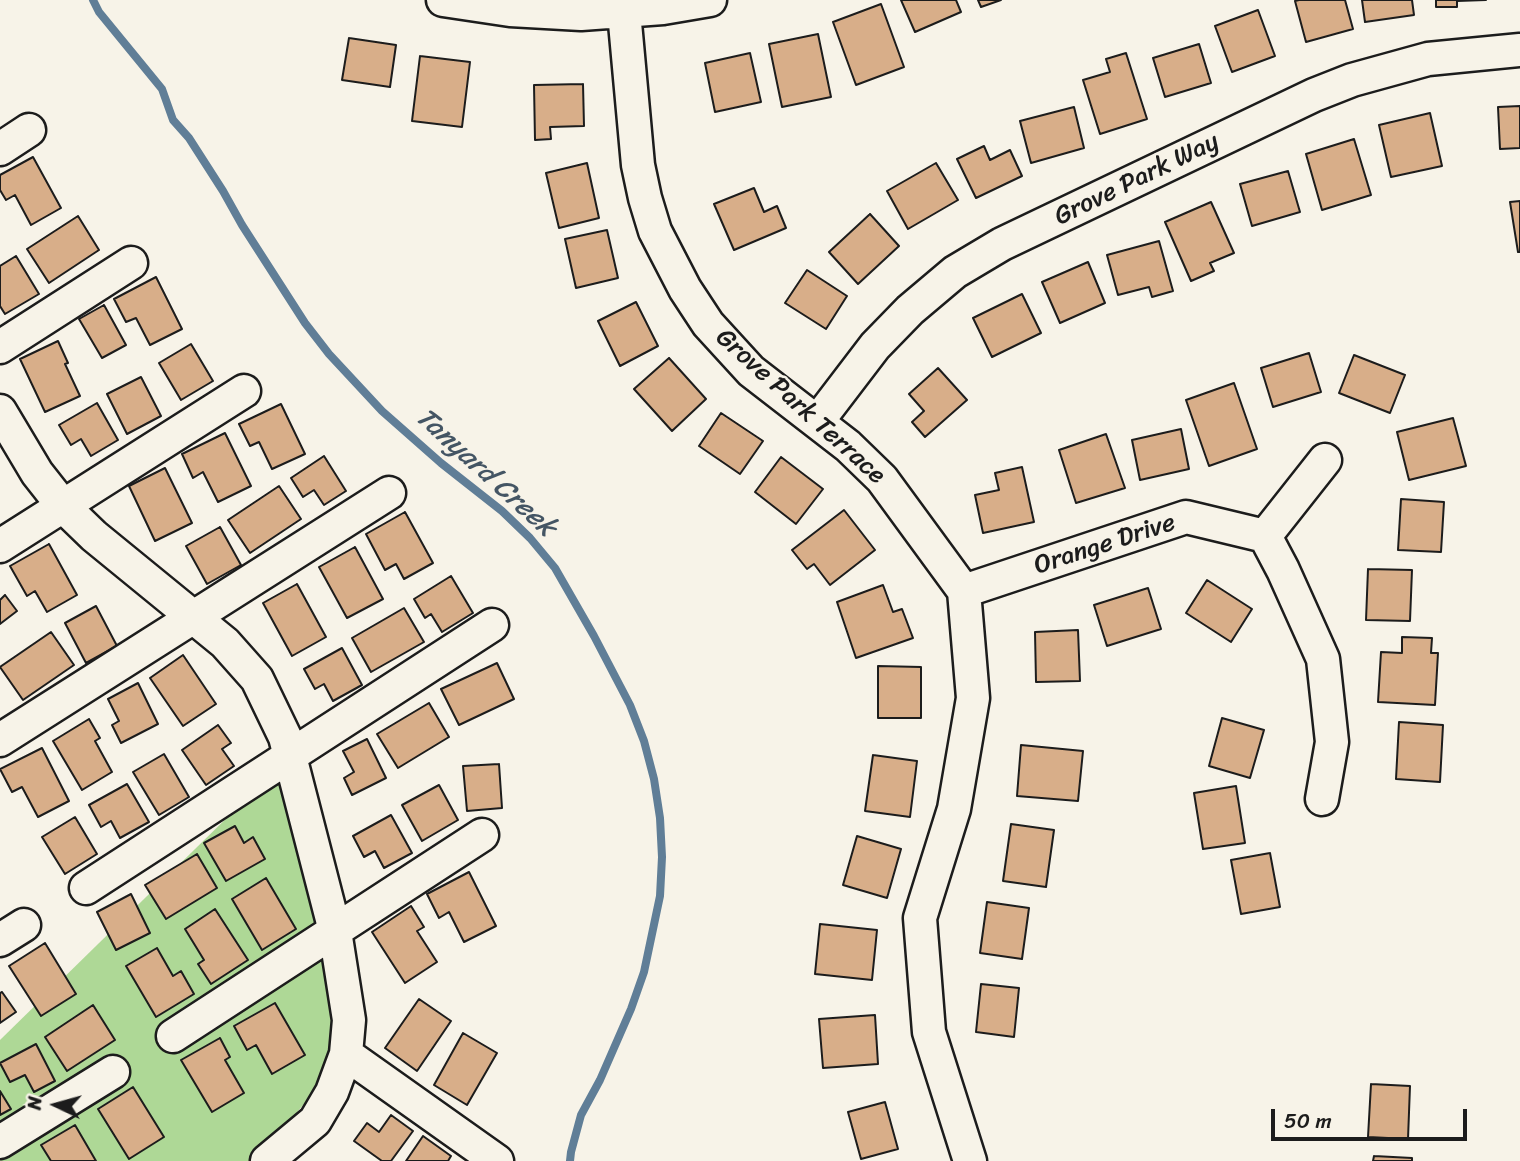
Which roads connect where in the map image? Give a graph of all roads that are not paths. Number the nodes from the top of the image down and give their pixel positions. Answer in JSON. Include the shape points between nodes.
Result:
{"nodes":[{"id":1,"x":443,"y":0,"type":"edge"},
{"id":2,"x":710,"y":0,"type":"edge"},
{"id":3,"x":624,"y":12,"type":"junction"},
{"id":4,"x":1520,"y":50,"type":"edge"},
{"id":5,"x":29,"y":130,"type":"dead end"},
{"id":6,"x":0,"y":149,"type":"edge"},
{"id":7,"x":131,"y":263,"type":"dead end"},
{"id":8,"x":0,"y":346,"type":"edge"},
{"id":9,"x":244,"y":391,"type":"dead end"},
{"id":10,"x":0,"y":411,"type":"edge"},
{"id":11,"x":817,"y":422,"type":"junction"},
{"id":12,"x":1325,"y":460,"type":"dead end"},
{"id":13,"x":389,"y":494,"type":"dead end"},
{"id":14,"x":63,"y":506,"type":"junction"},
{"id":15,"x":1265,"y":536,"type":"junction"},
{"id":16,"x":0,"y":546,"type":"edge"},
{"id":17,"x":964,"y":592,"type":"junction"},
{"id":18,"x":194,"y":617,"type":"junction"},
{"id":19,"x":492,"y":625,"type":"dead end"},
{"id":20,"x":0,"y":740,"type":"edge"},
{"id":21,"x":290,"y":756,"type":"junction"},
{"id":22,"x":1322,"y":799,"type":"dead end"},
{"id":23,"x":482,"y":835,"type":"dead end"},
{"id":24,"x":86,"y":888,"type":"dead end"},
{"id":25,"x":335,"y":931,"type":"junction"},
{"id":26,"x":173,"y":1036,"type":"dead end"},
{"id":27,"x":346,"y":1054,"type":"junction"},
{"id":28,"x":113,"y":1072,"type":"dead end"},
{"id":29,"x":0,"y":1142,"type":"edge"},
{"id":30,"x":267,"y":1161,"type":"edge"},
{"id":31,"x":496,"y":1161,"type":"edge"},
{"id":32,"x":970,"y":1161,"type":"edge"}],
"edges":[{"from":1,"to":3,"type":"street","via":[[551,13]]},
{"from":2,"to":3,"type":"street"},
{"from":3,"to":11,"type":"street","name":"Grove Park Terrace","via":[[638,165],[655,231],[708,324],[751,371]]},
{"from":4,"to":11,"type":"street","name":"Grove Park Way","via":[[1428,59],[1352,80],[1002,244],[956,272],[909,310]]},
{"from":5,"to":6,"type":"street"},
{"from":7,"to":8,"type":"street"},
{"from":9,"to":14,"type":"street"},
{"from":10,"to":14,"type":"street"},
{"from":11,"to":17,"type":"street","name":"Grove Park Terrace","via":[[882,480]]},
{"from":12,"to":15,"type":"street"},
{"from":13,"to":18,"type":"street"},
{"from":14,"to":16,"type":"street"},
{"from":14,"to":18,"type":"street"},
{"from":15,"to":17,"type":"street","name":"Orange Drive","via":[[1186,517]]},
{"from":15,"to":22,"type":"street","via":[[1323,659],[1332,741]]},
{"from":17,"to":32,"type":"street","via":[[973,698],[954,809],[920,918],[929,1032]]},
{"from":18,"to":20,"type":"street"},
{"from":18,"to":21,"type":"street","via":[[257,679]]},
{"from":19,"to":21,"type":"street"},
{"from":21,"to":24,"type":"street"},
{"from":21,"to":25,"type":"street"},
{"from":23,"to":25,"type":"street"},
{"from":25,"to":26,"type":"street"},
{"from":25,"to":27,"type":"street","via":[[349,1020]]},
{"from":27,"to":30,"type":"street","via":[[315,1121]]},
{"from":27,"to":31,"type":"street"},
{"from":28,"to":29,"type":"street"}]}
